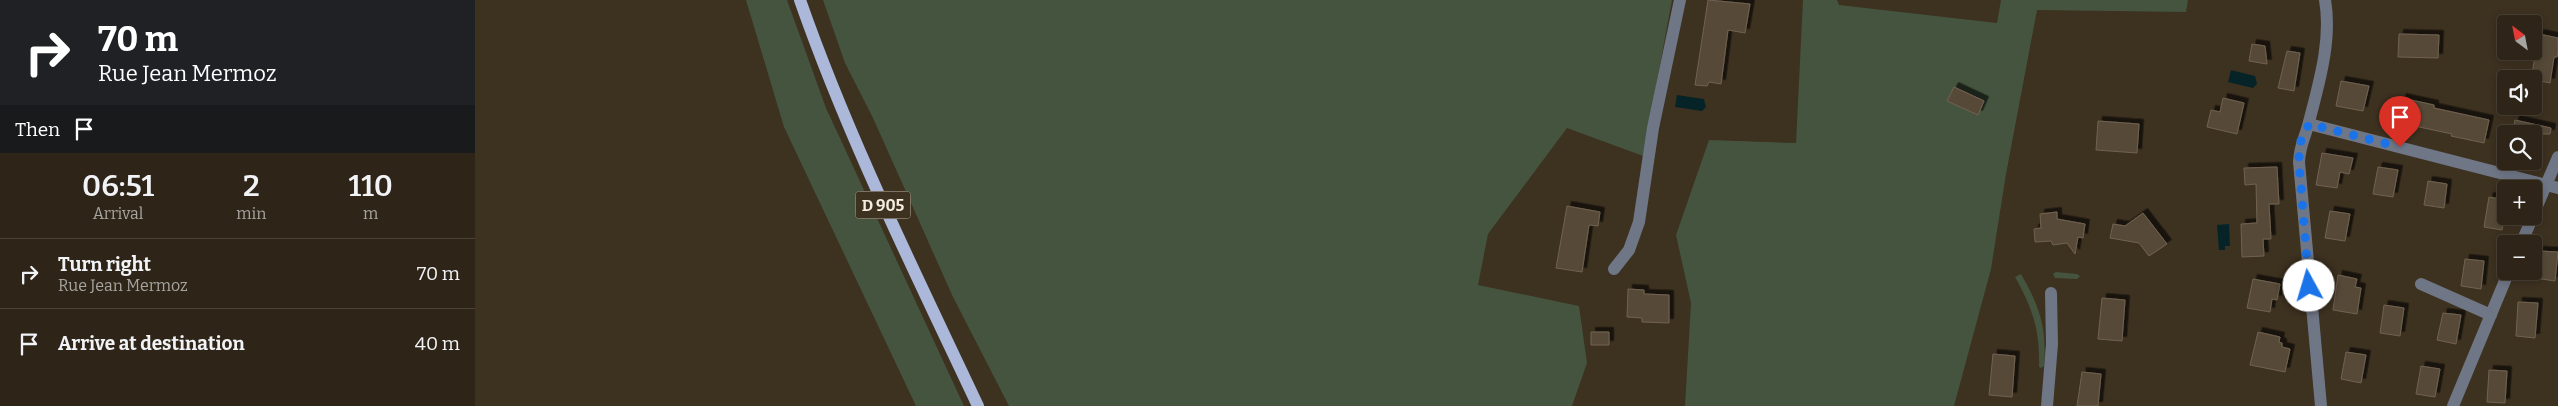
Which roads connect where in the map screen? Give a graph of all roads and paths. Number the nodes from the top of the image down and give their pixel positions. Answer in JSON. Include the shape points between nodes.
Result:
{"nodes":[{"id":1,"x":800,"y":0,"type":"edge"},
{"id":2,"x":1680,"y":0,"type":"edge"},
{"id":3,"x":2325,"y":0,"type":"edge"},
{"id":4,"x":2309,"y":124,"type":"junction"},
{"id":5,"x":2558,"y":157,"type":"edge"},
{"id":6,"x":2552,"y":186,"type":"edge"},
{"id":7,"x":2542,"y":201,"type":"edge"},
{"id":8,"x":1614,"y":269,"type":"dead end"},
{"id":9,"x":2505,"y":280,"type":"edge"},
{"id":10,"x":2421,"y":284,"type":"dead end"},
{"id":11,"x":2051,"y":293,"type":"dead end"},
{"id":12,"x":2491,"y":315,"type":"junction"},
{"id":13,"x":978,"y":406,"type":"edge"},
{"id":14,"x":2047,"y":406,"type":"edge"},
{"id":15,"x":2321,"y":406,"type":"edge"},
{"id":16,"x":2453,"y":406,"type":"edge"}],
"edges":[{"from":1,"to":13,"type":"main road","number":"D 905","via":[[838,104]]},
{"from":2,"to":8,"type":"street","via":[[1653,128],[1639,222],[1629,250]]},
{"from":3,"to":4,"type":"street","via":[[2328,35]]},
{"from":4,"to":6,"type":"street"},
{"from":4,"to":15,"type":"street","via":[[2299,145],[2299,162]]},
{"from":5,"to":6,"type":"street"},
{"from":6,"to":7,"type":"street"},
{"from":9,"to":12,"type":"street"},
{"from":10,"to":12,"type":"street"},
{"from":11,"to":14,"type":"street","via":[[2053,318]]},
{"from":12,"to":16,"type":"street"}]}
